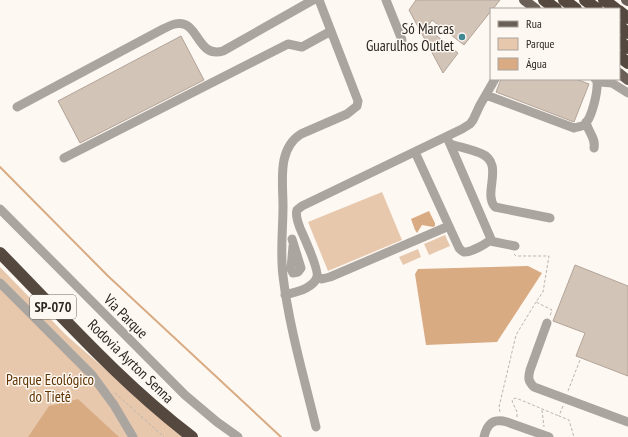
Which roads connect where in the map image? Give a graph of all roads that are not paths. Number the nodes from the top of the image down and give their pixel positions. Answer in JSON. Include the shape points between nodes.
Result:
{"nodes":[{"id":1,"x":313,"y":0,"type":"edge"},
{"id":2,"x":319,"y":0,"type":"edge"},
{"id":3,"x":386,"y":0,"type":"edge"},
{"id":4,"x":524,"y":0,"type":"edge"},
{"id":5,"x":544,"y":0,"type":"edge"},
{"id":6,"x":564,"y":0,"type":"edge"},
{"id":7,"x":585,"y":0,"type":"edge"},
{"id":8,"x":604,"y":0,"type":"edge"},
{"id":9,"x":535,"y":8,"type":"edge"},
{"id":10,"x":555,"y":8,"type":"edge"},
{"id":11,"x":575,"y":8,"type":"edge"},
{"id":12,"x":596,"y":8,"type":"edge"},
{"id":13,"x":615,"y":8,"type":"edge"},
{"id":14,"x":620,"y":12,"type":"edge"},
{"id":15,"x":628,"y":18,"type":"edge"},
{"id":16,"x":620,"y":27,"type":"edge"},
{"id":17,"x":331,"y":31,"type":"junction"},
{"id":18,"x":628,"y":33,"type":"edge"},
{"id":19,"x":402,"y":40,"type":"dead end"},
{"id":20,"x":620,"y":42,"type":"edge"},
{"id":21,"x":628,"y":48,"type":"edge"},
{"id":22,"x":620,"y":57,"type":"edge"},
{"id":23,"x":628,"y":63,"type":"edge"},
{"id":24,"x":620,"y":74,"type":"edge"},
{"id":25,"x":494,"y":80,"type":"edge"},
{"id":26,"x":596,"y":80,"type":"edge"},
{"id":27,"x":628,"y":80,"type":"edge"},
{"id":28,"x":628,"y":93,"type":"edge"},
{"id":29,"x":486,"y":94,"type":"junction"},
{"id":30,"x":17,"y":107,"type":"dead end"},
{"id":31,"x":586,"y":122,"type":"junction"},
{"id":32,"x":448,"y":140,"type":"junction"},
{"id":33,"x":594,"y":148,"type":"dead end"},
{"id":34,"x":415,"y":152,"type":"junction"},
{"id":35,"x":64,"y":158,"type":"dead end"},
{"id":36,"x":492,"y":203,"type":"junction"},
{"id":37,"x":0,"y":209,"type":"edge"},
{"id":38,"x":480,"y":213,"type":"junction"},
{"id":39,"x":550,"y":218,"type":"dead end"},
{"id":40,"x":449,"y":226,"type":"junction"},
{"id":41,"x":490,"y":241,"type":"junction"},
{"id":42,"x":514,"y":246,"type":"road end"},
{"id":43,"x":309,"y":251,"type":"junction"},
{"id":44,"x":0,"y":253,"type":"edge"},
{"id":45,"x":297,"y":256,"type":"junction"},
{"id":46,"x":317,"y":277,"type":"junction"},
{"id":47,"x":0,"y":283,"type":"edge"},
{"id":48,"x":285,"y":295,"type":"junction"},
{"id":49,"x":547,"y":323,"type":"road end"},
{"id":50,"x":628,"y":422,"type":"edge"},
{"id":51,"x":316,"y":427,"type":"dead end"},
{"id":52,"x":546,"y":436,"type":"edge"},
{"id":53,"x":133,"y":437,"type":"edge"},
{"id":54,"x":192,"y":437,"type":"edge"},
{"id":55,"x":238,"y":437,"type":"edge"},
{"id":56,"x":484,"y":437,"type":"edge"}],
"edges":[{"from":1,"to":30,"type":"street","via":[[216,53],[203,46],[186,24],[175,24]]},
{"from":2,"to":17,"type":"street"},
{"from":3,"to":19,"type":"street"},
{"from":4,"to":9,"type":"main road"},
{"from":5,"to":10,"type":"highway"},
{"from":6,"to":11,"type":"highway"},
{"from":7,"to":12,"type":"highway"},
{"from":8,"to":13,"type":"highway"},
{"from":14,"to":15,"type":"highway"},
{"from":16,"to":18,"type":"highway"},
{"from":17,"to":35,"type":"street","via":[[302,47],[288,44]]},
{"from":17,"to":48,"type":"street","via":[[358,101],[357,106],[347,114],[300,134],[288,146],[283,168],[282,274]]},
{"from":20,"to":21,"type":"highway"},
{"from":22,"to":23,"type":"highway"},
{"from":24,"to":27,"type":"main road"},
{"from":25,"to":29,"type":"street"},
{"from":26,"to":28,"type":"street","via":[[612,83]]},
{"from":26,"to":31,"type":"street","via":[[595,99]]},
{"from":29,"to":31,"type":"street","via":[[574,128]]},
{"from":29,"to":32,"type":"street","via":[[470,124]]},
{"from":31,"to":33,"type":"street","via":[[594,139]]},
{"from":32,"to":34,"type":"street"},
{"from":32,"to":36,"type":"street","via":[[481,153],[489,160],[493,172],[490,194]]},
{"from":32,"to":38,"type":"street"},
{"from":34,"to":40,"type":"street"},
{"from":34,"to":43,"type":"street","via":[[299,208],[296,218]]},
{"from":36,"to":38,"type":"street"},
{"from":36,"to":39,"type":"street","via":[[501,209]]},
{"from":37,"to":55,"type":"street","name":"Via Parque","via":[[185,395]]},
{"from":38,"to":41,"type":"street"},
{"from":40,"to":41,"type":"street","via":[[459,248],[464,252]]},
{"from":40,"to":46,"type":"street","via":[[330,277]]},
{"from":41,"to":42,"type":"street"},
{"from":43,"to":45,"type":"street"},
{"from":43,"to":46,"type":"street"},
{"from":44,"to":54,"type":"highway","name":"Rodovia Ayrton Senna","number":"SP-070","via":[[108,363]]},
{"from":45,"to":45,"type":"street","via":[[301,268],[293,273],[292,242]]},
{"from":46,"to":48,"type":"street","via":[[304,289]]},
{"from":47,"to":53,"type":"street","via":[[92,375]]},
{"from":48,"to":51,"type":"street"},
{"from":49,"to":50,"type":"street","via":[[530,370],[530,384]]},
{"from":52,"to":56,"type":"street","via":[[500,420],[486,428]]}]}
